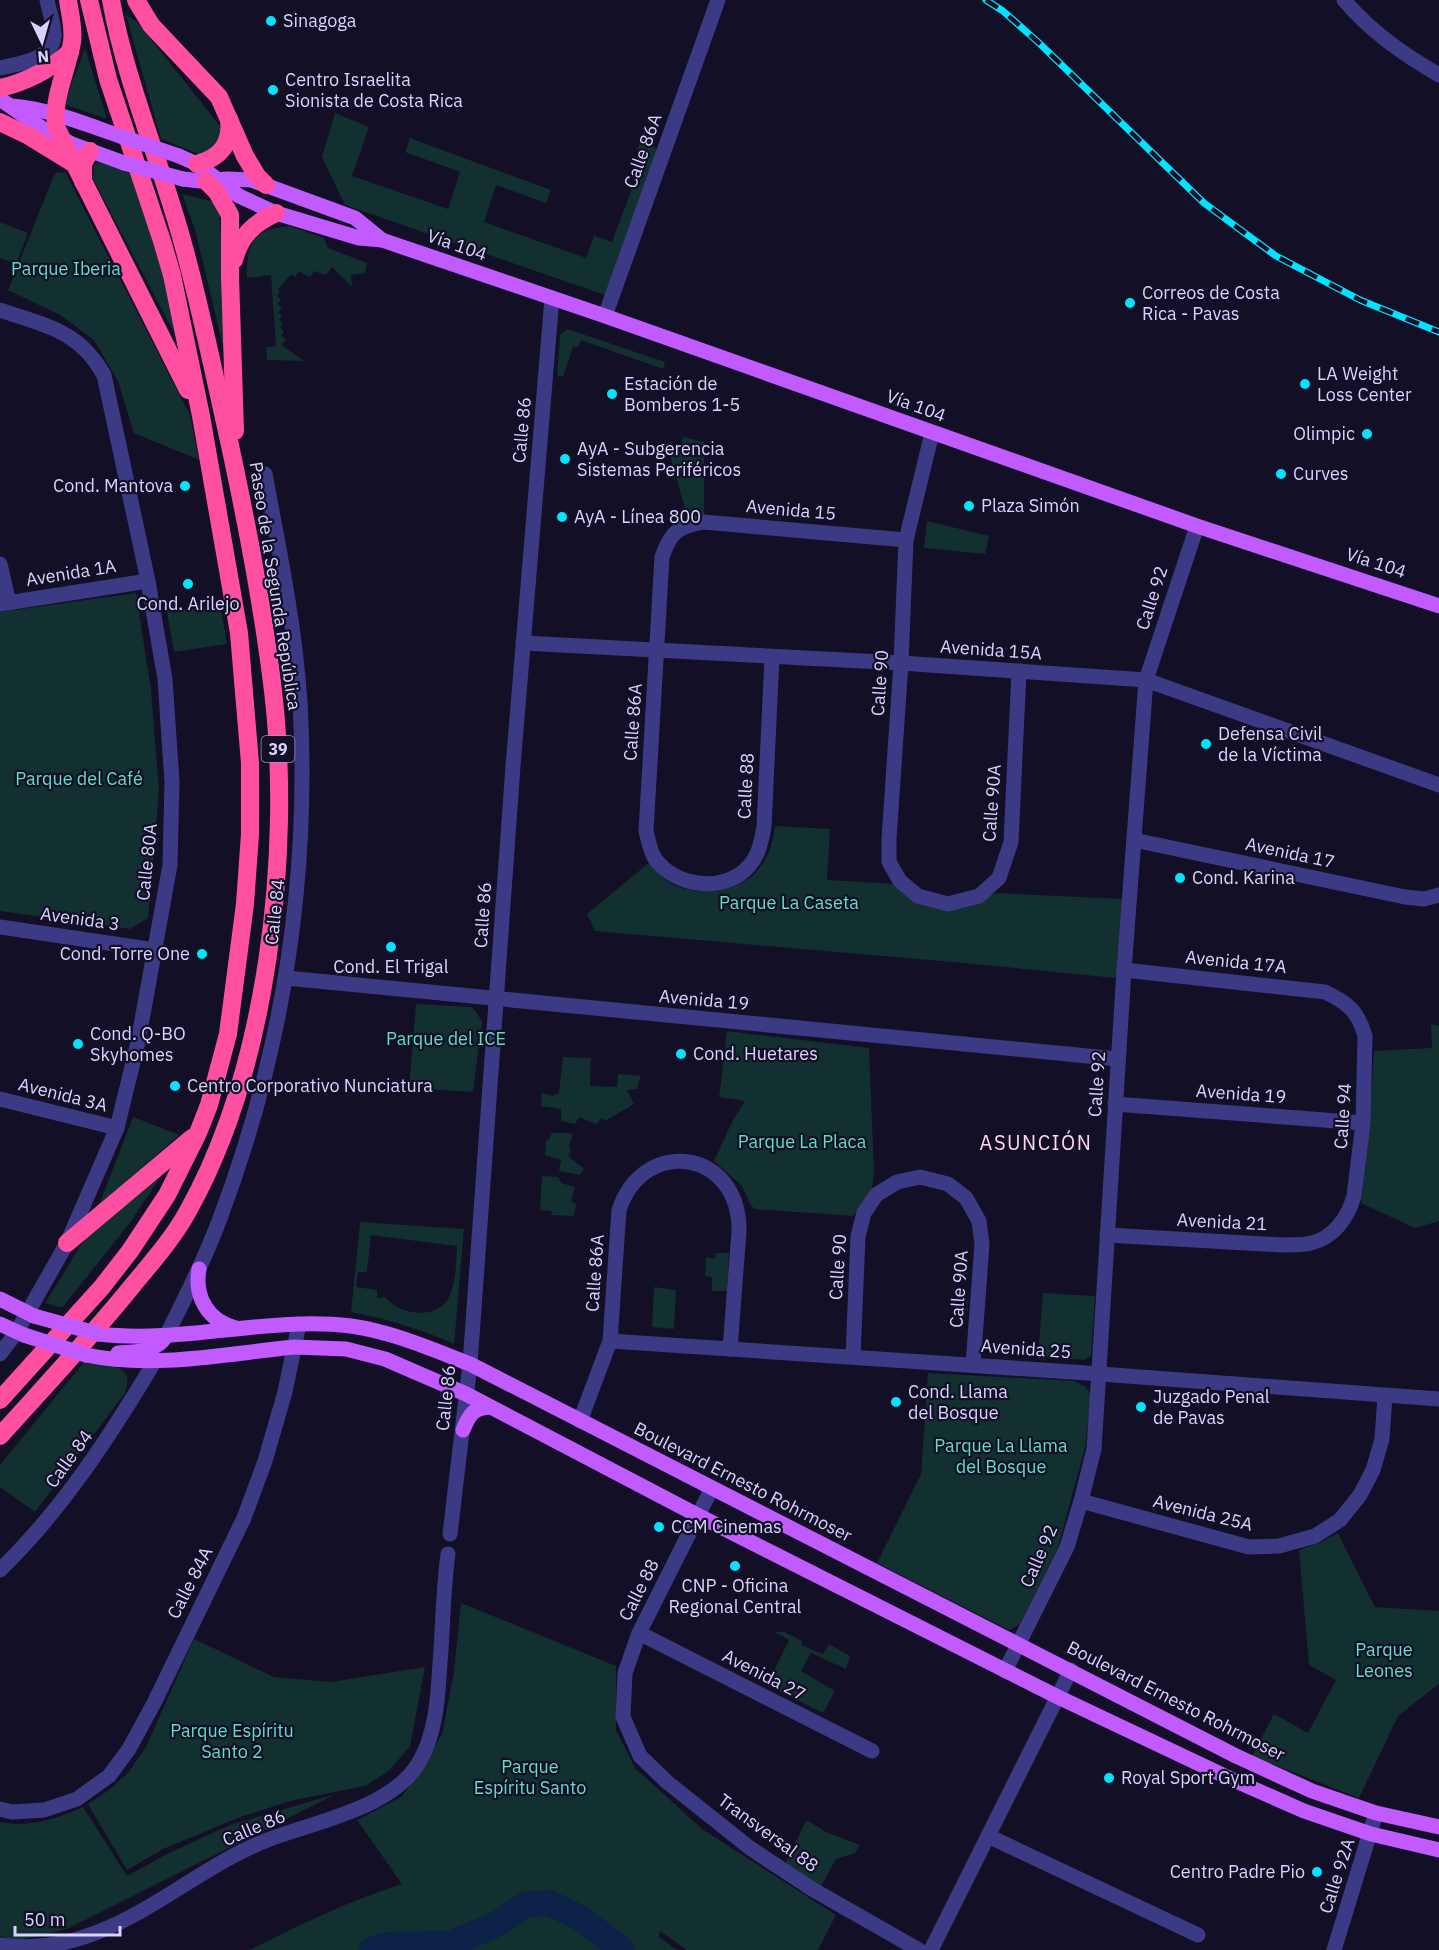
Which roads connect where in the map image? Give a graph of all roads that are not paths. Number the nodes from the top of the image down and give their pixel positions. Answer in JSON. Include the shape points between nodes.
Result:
{"nodes":[{"id":1,"x":47,"y":0,"type":"edge"},
{"id":2,"x":68,"y":0,"type":"edge"},
{"id":3,"x":89,"y":0,"type":"edge"},
{"id":4,"x":111,"y":0,"type":"edge"},
{"id":5,"x":136,"y":0,"type":"edge"},
{"id":6,"x":718,"y":0,"type":"edge"},
{"id":7,"x":1344,"y":0,"type":"edge"},
{"id":8,"x":70,"y":52,"type":"junction"},
{"id":9,"x":0,"y":68,"type":"edge"},
{"id":10,"x":1439,"y":75,"type":"edge"},
{"id":11,"x":0,"y":88,"type":"edge"},
{"id":12,"x":4,"y":104,"type":"edge"},
{"id":13,"x":54,"y":114,"type":"junction"},
{"id":14,"x":228,"y":114,"type":"junction"},
{"id":15,"x":0,"y":122,"type":"edge"},
{"id":16,"x":62,"y":138,"type":"junction"},
{"id":17,"x":90,"y":151,"type":"junction"},
{"id":18,"x":73,"y":164,"type":"junction"},
{"id":19,"x":197,"y":164,"type":"junction"},
{"id":20,"x":211,"y":181,"type":"junction"},
{"id":21,"x":84,"y":184,"type":"junction"},
{"id":22,"x":266,"y":185,"type":"junction"},
{"id":23,"x":276,"y":213,"type":"junction"},
{"id":24,"x":382,"y":240,"type":"junction"},
{"id":25,"x":230,"y":276,"type":"junction"},
{"id":26,"x":552,"y":298,"type":"junction"},
{"id":27,"x":0,"y":310,"type":"edge"},
{"id":28,"x":605,"y":316,"type":"junction"},
{"id":29,"x":201,"y":416,"type":"junction"},
{"id":30,"x":932,"y":433,"type":"junction"},
{"id":31,"x":265,"y":474,"type":"dead end"},
{"id":32,"x":237,"y":478,"type":"junction"},
{"id":33,"x":1197,"y":526,"type":"junction"},
{"id":34,"x":676,"y":532,"type":"joint"},
{"id":35,"x":906,"y":540,"type":"junction"},
{"id":36,"x":0,"y":564,"type":"edge"},
{"id":37,"x":148,"y":581,"type":"junction"},
{"id":38,"x":5,"y":603,"type":"edge"},
{"id":39,"x":1439,"y":606,"type":"edge"},
{"id":40,"x":523,"y":643,"type":"junction"},
{"id":41,"x":657,"y":651,"type":"junction"},
{"id":42,"x":772,"y":657,"type":"junction"},
{"id":43,"x":901,"y":663,"type":"junction"},
{"id":44,"x":1019,"y":671,"type":"junction"},
{"id":45,"x":1146,"y":680,"type":"junction"},
{"id":46,"x":1439,"y":785,"type":"edge"},
{"id":47,"x":1134,"y":840,"type":"junction"},
{"id":48,"x":705,"y":884,"type":"joint"},
{"id":49,"x":1439,"y":896,"type":"edge"},
{"id":50,"x":948,"y":904,"type":"joint"},
{"id":51,"x":0,"y":927,"type":"edge"},
{"id":52,"x":155,"y":950,"type":"junction"},
{"id":53,"x":1124,"y":970,"type":"junction"},
{"id":54,"x":286,"y":978,"type":"junction"},
{"id":55,"x":496,"y":999,"type":"junction"},
{"id":56,"x":1343,"y":1001,"type":"joint"},
{"id":57,"x":1118,"y":1059,"type":"junction"},
{"id":58,"x":0,"y":1099,"type":"edge"},
{"id":59,"x":1115,"y":1104,"type":"junction"},
{"id":60,"x":1363,"y":1123,"type":"junction"},
{"id":61,"x":117,"y":1128,"type":"junction"},
{"id":62,"x":198,"y":1133,"type":"junction"},
{"id":63,"x":920,"y":1177,"type":"joint"},
{"id":64,"x":1331,"y":1233,"type":"joint"},
{"id":65,"x":1107,"y":1235,"type":"junction"},
{"id":66,"x":67,"y":1243,"type":"junction"},
{"id":67,"x":199,"y":1269,"type":"junction"},
{"id":68,"x":0,"y":1299,"type":"edge"},
{"id":69,"x":31,"y":1314,"type":"junction"},
{"id":70,"x":0,"y":1324,"type":"edge"},
{"id":71,"x":299,"y":1324,"type":"junction"},
{"id":72,"x":239,"y":1329,"type":"junction"},
{"id":73,"x":20,"y":1334,"type":"junction"},
{"id":74,"x":166,"y":1336,"type":"junction"},
{"id":75,"x":610,"y":1341,"type":"junction"},
{"id":76,"x":294,"y":1347,"type":"junction"},
{"id":77,"x":730,"y":1349,"type":"junction"},
{"id":78,"x":0,"y":1354,"type":"edge"},
{"id":79,"x":88,"y":1355,"type":"junction"},
{"id":80,"x":853,"y":1358,"type":"junction"},
{"id":81,"x":156,"y":1361,"type":"junction"},
{"id":82,"x":470,"y":1364,"type":"junction"},
{"id":83,"x":973,"y":1365,"type":"junction"},
{"id":84,"x":1099,"y":1374,"type":"junction"},
{"id":85,"x":466,"y":1394,"type":"junction"},
{"id":86,"x":1385,"y":1396,"type":"junction"},
{"id":87,"x":1439,"y":1399,"type":"edge"},
{"id":88,"x":0,"y":1400,"type":"edge"},
{"id":89,"x":490,"y":1407,"type":"junction"},
{"id":90,"x":580,"y":1421,"type":"junction"},
{"id":91,"x":463,"y":1430,"type":"junction"},
{"id":92,"x":0,"y":1436,"type":"edge"},
{"id":93,"x":712,"y":1488,"type":"junction"},
{"id":94,"x":1081,"y":1501,"type":"junction"},
{"id":95,"x":699,"y":1516,"type":"junction"},
{"id":96,"x":450,"y":1534,"type":"dead end"},
{"id":97,"x":448,"y":1554,"type":"dead end"},
{"id":98,"x":0,"y":1570,"type":"edge"},
{"id":99,"x":639,"y":1633,"type":"junction"},
{"id":100,"x":1020,"y":1644,"type":"junction"},
{"id":101,"x":1071,"y":1670,"type":"junction"},
{"id":102,"x":1005,"y":1671,"type":"junction"},
{"id":103,"x":1058,"y":1697,"type":"junction"},
{"id":104,"x":623,"y":1717,"type":"joint"},
{"id":105,"x":872,"y":1751,"type":"dead end"},
{"id":106,"x":0,"y":1809,"type":"edge"},
{"id":107,"x":1376,"y":1813,"type":"junction"},
{"id":108,"x":1439,"y":1827,"type":"edge"},
{"id":109,"x":1371,"y":1834,"type":"junction"},
{"id":110,"x":988,"y":1836,"type":"junction"},
{"id":111,"x":1439,"y":1850,"type":"edge"},
{"id":112,"x":1198,"y":1935,"type":"dead end"},
{"id":113,"x":0,"y":1945,"type":"edge"},
{"id":114,"x":919,"y":1950,"type":"edge"},
{"id":115,"x":931,"y":1950,"type":"edge"},
{"id":116,"x":1334,"y":1950,"type":"edge"}],
"edges":[{"from":1,"to":9,"type":"street","via":[[54,36],[51,46],[32,60]]},
{"from":2,"to":8,"type":"highway"},
{"from":3,"to":29,"type":"highway","number":"39","via":[[108,79],[172,275]]},
{"from":4,"to":32,"type":"highway","name":"Paseo de la Segunda República","number":"39","via":[[128,74],[185,249]]},
{"from":5,"to":14,"type":"highway","via":[[151,25],[219,97]]},
{"from":6,"to":28,"type":"street","name":"Calle 86A"},
{"from":7,"to":10,"type":"street","via":[[1381,37]]},
{"from":8,"to":11,"type":"highway","via":[[40,74]]},
{"from":8,"to":13,"type":"highway"},
{"from":12,"to":13,"type":"main road","name":"Vía 104"},
{"from":12,"to":16,"type":"main road","name":"Vía 104"},
{"from":13,"to":16,"type":"highway"},
{"from":13,"to":19,"type":"main road","name":"Vía 104","bridge":true},
{"from":14,"to":19,"type":"highway","via":[[228,140],[222,152]]},
{"from":14,"to":22,"type":"highway","via":[[250,165]]},
{"from":15,"to":18,"type":"highway"},
{"from":16,"to":17,"type":"main road","name":"Vía 104"},
{"from":16,"to":18,"type":"highway"},
{"from":17,"to":20,"type":"main road","name":"Vía 104","bridge":true,"via":[[183,179]]},
{"from":17,"to":21,"type":"highway","via":[[82,170]]},
{"from":18,"to":21,"type":"highway"},
{"from":19,"to":20,"type":"main road","name":"Vía 104"},
{"from":20,"to":22,"type":"main road","name":"Vía 104","via":[[238,179]]},
{"from":20,"to":23,"type":"main road","name":"Vía 104"},
{"from":20,"to":25,"type":"highway","via":[[230,215]]},
{"from":21,"to":29,"type":"highway"},
{"from":22,"to":24,"type":"main road","name":"Vía 104","via":[[355,218]]},
{"from":23,"to":24,"type":"main road","name":"Vía 104","via":[[359,238]]},
{"from":23,"to":25,"type":"highway","via":[[246,234],[237,247]]},
{"from":24,"to":26,"type":"main road","name":"Vía 104"},
{"from":25,"to":32,"type":"highway"},
{"from":26,"to":28,"type":"main road","name":"Vía 104"},
{"from":26,"to":40,"type":"street","name":"Calle 86"},
{"from":27,"to":37,"type":"street","name":"Calle 80A","via":[[60,331],[78,342],[104,375]]},
{"from":28,"to":30,"type":"main road","name":"Vía 104"},
{"from":29,"to":62,"type":"highway","number":"39","via":[[239,633],[246,696],[250,834],[228,1034]]},
{"from":30,"to":33,"type":"main road","name":"Vía 104"},
{"from":30,"to":35,"type":"street","name":"Calle 90"},
{"from":31,"to":54,"type":"street","name":"Calle 84","via":[[295,648],[302,758],[299,868]]},
{"from":32,"to":92,"type":"highway","name":"Paseo de la Segunda República","number":"39","via":[[274,693],[278,758],[279,829],[273,908],[253,1039],[231,1115],[187,1214],[119,1303]]},
{"from":33,"to":39,"type":"main road","name":"Vía 104"},
{"from":33,"to":45,"type":"street","name":"Calle 92"},
{"from":34,"to":35,"type":"street","name":"Avenida 15","via":[[683,526],[704,522]]},
{"from":34,"to":41,"type":"street","name":"Calle 86A","via":[[668,539],[662,557]]},
{"from":35,"to":43,"type":"street","name":"Calle 90"},
{"from":36,"to":38,"type":"street"},
{"from":37,"to":38,"type":"street","name":"Avenida 1A"},
{"from":37,"to":52,"type":"street","name":"Calle 80A","via":[[165,679],[172,782],[170,865]]},
{"from":40,"to":41,"type":"street","name":"Avenida 15A"},
{"from":40,"to":55,"type":"street","name":"Calle 86"},
{"from":41,"to":42,"type":"street","name":"Avenida 15A"},
{"from":41,"to":48,"type":"street","name":"Calle 86A","via":[[646,831],[653,856],[664,869],[682,880]]},
{"from":42,"to":43,"type":"street","name":"Avenida 15A"},
{"from":42,"to":48,"type":"street","name":"Calle 88","via":[[764,827],[759,851],[734,878]]},
{"from":43,"to":44,"type":"street","name":"Avenida 15A"},
{"from":43,"to":50,"type":"street","name":"Calle 90","via":[[889,862],[900,881],[918,896]]},
{"from":44,"to":45,"type":"street","name":"Avenida 15A"},
{"from":44,"to":50,"type":"street","name":"Calle 90A","via":[[1011,842],[999,878],[979,896]]},
{"from":45,"to":46,"type":"street","name":"Avenida 15A"},
{"from":45,"to":47,"type":"street","name":"Calle 92"},
{"from":47,"to":49,"type":"street","name":"Avenida 17","via":[[1405,897]]},
{"from":47,"to":53,"type":"street","name":"Calle 92"},
{"from":51,"to":52,"type":"street","name":"Avenida 3"},
{"from":52,"to":61,"type":"street","name":"Calle 80A"},
{"from":53,"to":56,"type":"street","name":"Avenida 17A","via":[[1325,992]]},
{"from":53,"to":57,"type":"street","name":"Calle 92"},
{"from":54,"to":55,"type":"street","name":"Avenida 19"},
{"from":54,"to":67,"type":"street","name":"Calle 84","via":[[247,1142]]},
{"from":55,"to":57,"type":"street","name":"Avenida 19"},
{"from":55,"to":82,"type":"street","name":"Calle 86"},
{"from":56,"to":60,"type":"street","name":"Calle 94","via":[[1362,1023],[1365,1036]]},
{"from":57,"to":59,"type":"street","name":"Calle 92"},
{"from":58,"to":61,"type":"street","name":"Avenida 3A"},
{"from":59,"to":60,"type":"street","name":"Avenida 19"},
{"from":59,"to":65,"type":"street","name":"Calle 92"},
{"from":60,"to":64,"type":"street","name":"Calle 94","via":[[1354,1196],[1345,1218]]},
{"from":61,"to":66,"type":"street","name":"Calle 80A"},
{"from":62,"to":66,"type":"highway"},
{"from":62,"to":88,"type":"highway","number":"39","via":[[167,1195],[130,1251]]},
{"from":63,"to":80,"type":"street","name":"Calle 90","via":[[897,1182],[876,1195],[864,1213],[858,1236]]},
{"from":63,"to":83,"type":"street","name":"Calle 90A","via":[[948,1184],[966,1198],[979,1221],[982,1244]]},
{"from":64,"to":65,"type":"street","name":"Avenida 21","via":[[1310,1244],[1282,1245]]},
{"from":65,"to":84,"type":"street","name":"Calle 92"},
{"from":66,"to":69,"type":"street","name":"Calle 80A"},
{"from":67,"to":72,"type":"main road","via":[[198,1292],[209,1313],[217,1321]]},
{"from":67,"to":74,"type":"street","name":"Calle 84"},
{"from":68,"to":69,"type":"main road","name":"Boulevard Ernesto Rohrmoser"},
{"from":69,"to":73,"type":"street","name":"Calle 80A"},
{"from":69,"to":74,"type":"main road","name":"Boulevard Ernesto Rohrmoser","bridge":true,"via":[[99,1334],[128,1338]]},
{"from":70,"to":73,"type":"main road"},
{"from":71,"to":72,"type":"main road","name":"Boulevard Ernesto Rohrmoser"},
{"from":71,"to":76,"type":"street","name":"Calle 84A"},
{"from":71,"to":82,"type":"main road","name":"Boulevard Ernesto Rohrmoser","via":[[354,1327],[394,1335]]},
{"from":72,"to":74,"type":"main road","name":"Boulevard Ernesto Rohrmoser"},
{"from":73,"to":78,"type":"street","name":"Calle 80A"},
{"from":73,"to":79,"type":"main road","bridge":true},
{"from":74,"to":79,"type":"main road","via":[[156,1347]]},
{"from":75,"to":77,"type":"street","name":"Avenida 25"},
{"from":75,"to":77,"type":"street","name":"Calle 86A","via":[[623,1196],[646,1171],[682,1161],[702,1165],[726,1183],[739,1214]]},
{"from":75,"to":90,"type":"street","name":"Calle 86A"},
{"from":76,"to":81,"type":"main road"},
{"from":76,"to":85,"type":"main road","via":[[346,1349],[385,1359]]},
{"from":76,"to":106,"type":"street","name":"Calle 84A","via":[[277,1422],[244,1518],[129,1749],[109,1776],[77,1799],[44,1810]]},
{"from":77,"to":80,"type":"street","name":"Avenida 25"},
{"from":79,"to":81,"type":"main road","via":[[120,1361]]},
{"from":80,"to":83,"type":"street","name":"Avenida 25"},
{"from":81,"to":98,"type":"street","name":"Calle 84","via":[[112,1434],[70,1491]]},
{"from":82,"to":85,"type":"street","name":"Calle 86"},
{"from":82,"to":90,"type":"main road","name":"Boulevard Ernesto Rohrmoser"},
{"from":83,"to":84,"type":"street","name":"Avenida 25"},
{"from":84,"to":86,"type":"street","name":"Avenida 25"},
{"from":84,"to":94,"type":"street","name":"Calle 92","via":[[1094,1449]]},
{"from":85,"to":89,"type":"main road"},
{"from":85,"to":91,"type":"street","name":"Calle 86"},
{"from":86,"to":87,"type":"street","name":"Avenida 25"},
{"from":86,"to":94,"type":"street","name":"Avenida 25A","via":[[1382,1439],[1373,1470],[1340,1520],[1315,1536],[1279,1546],[1249,1547]]},
{"from":89,"to":91,"type":"main road","via":[[474,1410]]},
{"from":89,"to":95,"type":"main road"},
{"from":90,"to":93,"type":"main road","name":"Boulevard Ernesto Rohrmoser"},
{"from":91,"to":96,"type":"street","name":"Calle 86"},
{"from":93,"to":95,"type":"street","name":"Calle 88"},
{"from":93,"to":100,"type":"main road","name":"Boulevard Ernesto Rohrmoser"},
{"from":94,"to":100,"type":"street","name":"Calle 92","via":[[1067,1547]]},
{"from":95,"to":99,"type":"street","name":"Calle 88"},
{"from":95,"to":102,"type":"main road"},
{"from":97,"to":113,"type":"street","name":"Calle 86","via":[[437,1705],[427,1747],[417,1766],[401,1782],[370,1804],[269,1839],[99,1932],[63,1944]]},
{"from":99,"to":104,"type":"street","name":"Calle 88","via":[[625,1673]]},
{"from":99,"to":105,"type":"street","name":"Avenida 27"},
{"from":100,"to":101,"type":"main road","name":"Boulevard Ernesto Rohrmoser"},
{"from":100,"to":102,"type":"street","name":"Calle 92"},
{"from":101,"to":103,"type":"street"},
{"from":101,"to":107,"type":"main road","name":"Boulevard Ernesto Rohrmoser","via":[[1236,1756],[1312,1791]]},
{"from":102,"to":103,"type":"main road"},
{"from":103,"to":109,"type":"main road","via":[[1304,1811]]},
{"from":103,"to":110,"type":"street"},
{"from":104,"to":114,"type":"street","name":"Transversal 88","via":[[640,1756],[750,1848],[812,1889]]},
{"from":107,"to":108,"type":"main road","name":"Boulevard Ernesto Rohrmoser"},
{"from":107,"to":109,"type":"street","name":"Calle 92A"},
{"from":109,"to":111,"type":"main road"},
{"from":109,"to":116,"type":"street","name":"Calle 92A"},
{"from":110,"to":112,"type":"street"},
{"from":110,"to":115,"type":"street"}]}
